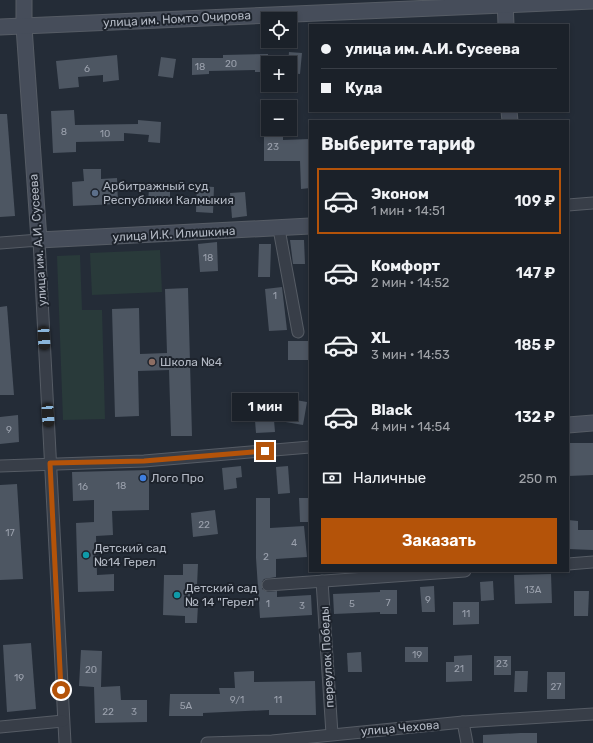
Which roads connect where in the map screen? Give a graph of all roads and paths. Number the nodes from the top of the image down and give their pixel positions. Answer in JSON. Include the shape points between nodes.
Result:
{"nodes":[{"id":1,"x":24,"y":0,"type":"edge"},
{"id":2,"x":593,"y":1,"type":"edge"},
{"id":3,"x":505,"y":2,"type":"edge"},
{"id":4,"x":506,"y":24,"type":"edge"},
{"id":5,"x":0,"y":27,"type":"edge"},
{"id":6,"x":24,"y":27,"type":"junction"},
{"id":7,"x":593,"y":203,"type":"edge"},
{"id":8,"x":569,"y":205,"type":"edge"},
{"id":9,"x":309,"y":226,"type":"edge"},
{"id":10,"x":279,"y":229,"type":"junction"},
{"id":11,"x":39,"y":240,"type":"junction"},
{"id":12,"x":0,"y":243,"type":"edge"},
{"id":13,"x":298,"y":332,"type":"dead end"},
{"id":14,"x":593,"y":423,"type":"edge"},
{"id":15,"x":569,"y":425,"type":"edge"},
{"id":16,"x":309,"y":447,"type":"edge"},
{"id":17,"x":50,"y":463,"type":"junction"},
{"id":18,"x":0,"y":466,"type":"edge"},
{"id":19,"x":593,"y":562,"type":"edge"},
{"id":20,"x":569,"y":564,"type":"edge"},
{"id":21,"x":451,"y":572,"type":"edge"},
{"id":22,"x":322,"y":581,"type":"junction"},
{"id":23,"x":268,"y":585,"type":"dead end"},
{"id":24,"x":593,"y":714,"type":"edge"},
{"id":25,"x":63,"y":721,"type":"junction"},
{"id":26,"x":463,"y":722,"type":"junction"},
{"id":27,"x":0,"y":727,"type":"edge"},
{"id":28,"x":332,"y":734,"type":"junction"},
{"id":29,"x":272,"y":742,"type":"edge"},
{"id":30,"x":65,"y":743,"type":"edge"},
{"id":31,"x":207,"y":743,"type":"edge"},
{"id":32,"x":467,"y":743,"type":"edge"}],
"edges":[{"from":1,"to":6,"type":"street","name":"улица им. А.И. Сусеева"},
{"from":2,"to":3,"type":"street","name":"улица им. Номто Очирова"},
{"from":3,"to":4,"type":"street"},
{"from":3,"to":6,"type":"street","name":"улица им. Номто Очирова"},
{"from":5,"to":6,"type":"street","name":"улица им. Номто Очирова"},
{"from":6,"to":11,"type":"street","name":"улица им. А.И. Сусеева"},
{"from":7,"to":8,"type":"street"},
{"from":9,"to":10,"type":"street","name":"улица И.К. Илишкина"},
{"from":10,"to":11,"type":"street","name":"улица И.К. Илишкина"},
{"from":10,"to":13,"type":"street"},
{"from":11,"to":12,"type":"street"},
{"from":11,"to":17,"type":"street","name":"улица им. А.И. Сусеева"},
{"from":14,"to":15,"type":"street"},
{"from":16,"to":17,"type":"street","via":[[144,461]]},
{"from":17,"to":18,"type":"street"},
{"from":17,"to":25,"type":"street","name":"улица им. А.И. Сусеева"},
{"from":19,"to":20,"type":"street"},
{"from":21,"to":22,"type":"street"},
{"from":22,"to":23,"type":"street"},
{"from":22,"to":28,"type":"street","name":"переулок Победы"},
{"from":24,"to":26,"type":"street","name":"улица Чехова"},
{"from":25,"to":27,"type":"street"},
{"from":25,"to":30,"type":"street","name":"улица им. А.И. Сусеева"},
{"from":26,"to":28,"type":"street","name":"улица Чехова"},
{"from":26,"to":32,"type":"street"},
{"from":28,"to":29,"type":"street","name":"улица Чехова"},
{"from":29,"to":31,"type":"street","name":"улица Чехова"}]}
